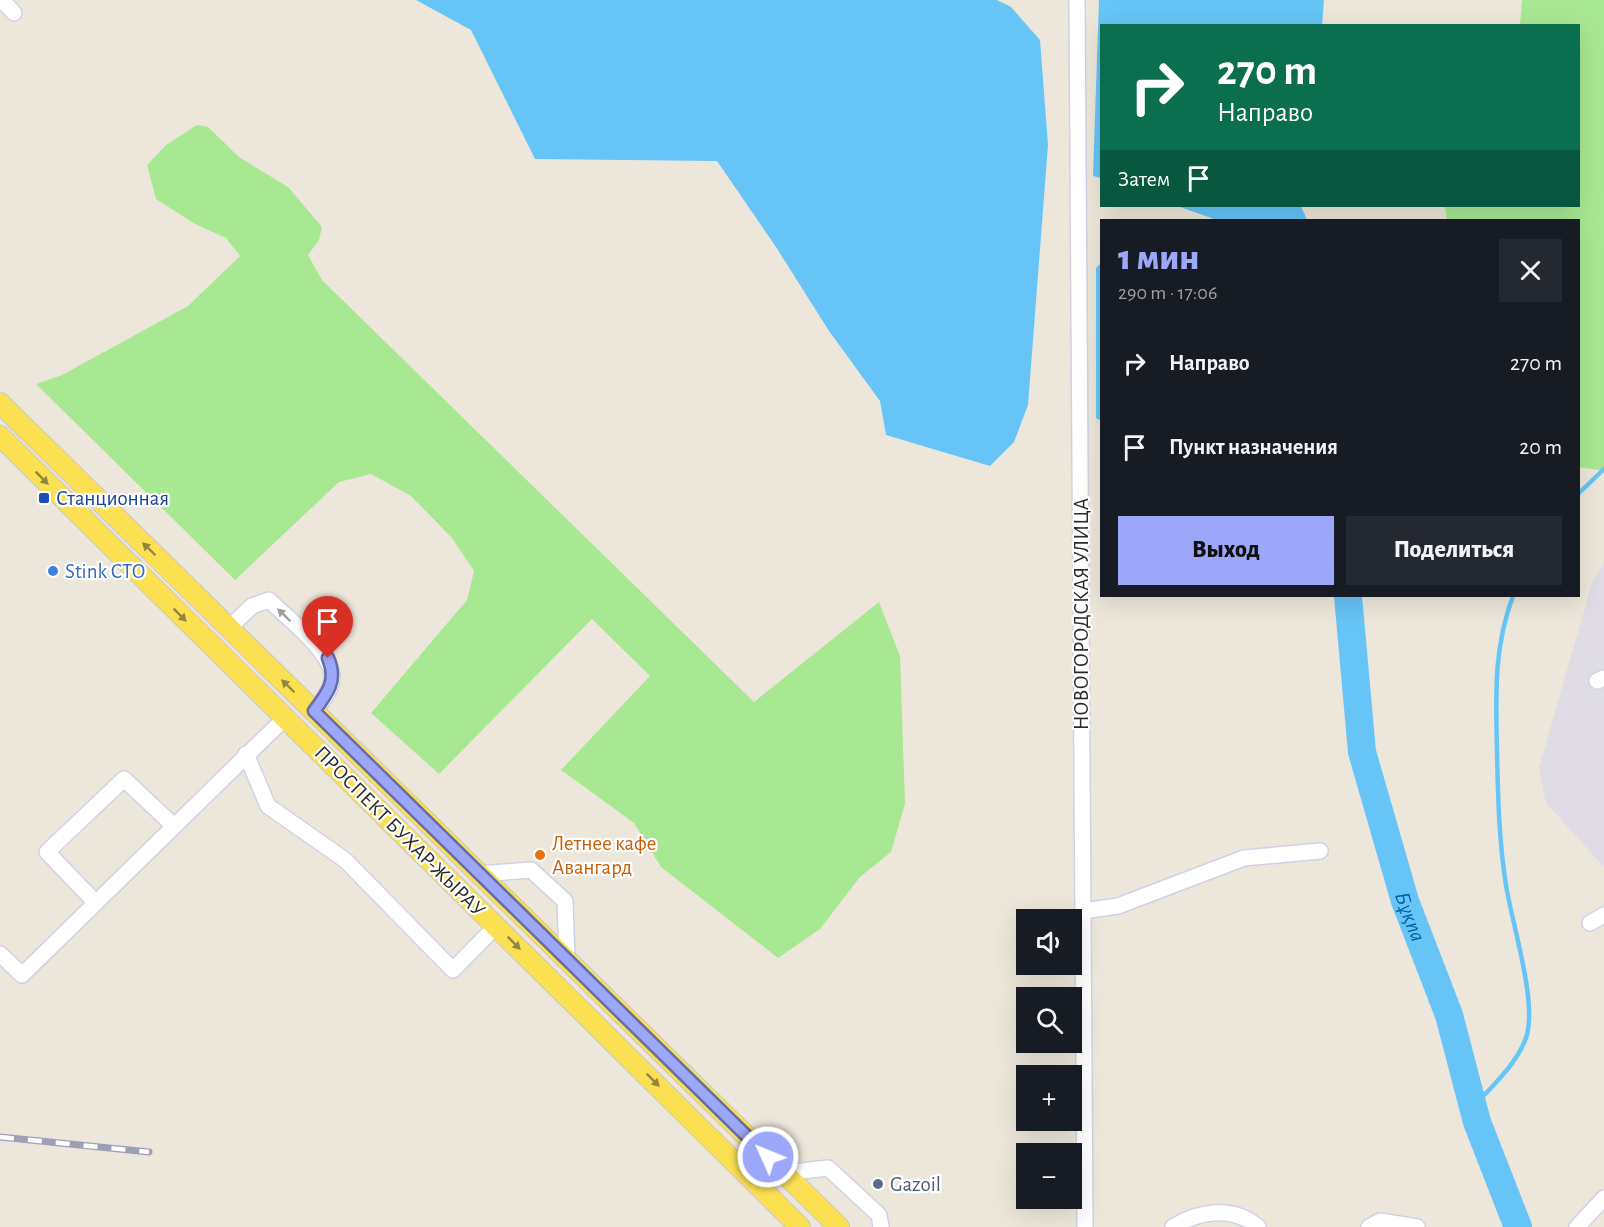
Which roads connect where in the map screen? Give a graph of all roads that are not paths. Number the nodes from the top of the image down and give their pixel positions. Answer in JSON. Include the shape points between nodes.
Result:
{"nodes":[{"id":1,"x":2,"y":0,"type":"edge"},
{"id":2,"x":1077,"y":0,"type":"edge"},
{"id":3,"x":14,"y":13,"type":"dead end"},
{"id":4,"x":0,"y":404,"type":"edge"},
{"id":5,"x":0,"y":436,"type":"edge"},
{"id":6,"x":229,"y":628,"type":"junction"},
{"id":7,"x":314,"y":711,"type":"junction"},
{"id":8,"x":285,"y":718,"type":"junction"},
{"id":9,"x":246,"y":754,"type":"junction"},
{"id":10,"x":174,"y":826,"type":"junction"},
{"id":11,"x":1320,"y":851,"type":"dead end"},
{"id":12,"x":479,"y":874,"type":"junction"},
{"id":13,"x":96,"y":903,"type":"junction"},
{"id":14,"x":514,"y":908,"type":"junction"},
{"id":15,"x":1083,"y":911,"type":"junction"},
{"id":16,"x":1604,"y":915,"type":"edge"},
{"id":17,"x":1590,"y":923,"type":"dead end"},
{"id":18,"x":496,"y":926,"type":"junction"},
{"id":19,"x":0,"y":954,"type":"edge"},
{"id":20,"x":567,"y":960,"type":"junction"},
{"id":21,"x":784,"y":1173,"type":"junction"},
{"id":22,"x":1604,"y":1198,"type":"edge"},
{"id":23,"x":1236,"y":1222,"type":"edge"},
{"id":24,"x":800,"y":1227,"type":"edge"},
{"id":25,"x":839,"y":1227,"type":"edge"},
{"id":26,"x":881,"y":1227,"type":"edge"},
{"id":27,"x":1085,"y":1227,"type":"edge"},
{"id":28,"x":1173,"y":1227,"type":"edge"},
{"id":29,"x":1258,"y":1227,"type":"edge"},
{"id":30,"x":1368,"y":1227,"type":"edge"},
{"id":31,"x":1417,"y":1227,"type":"edge"},
{"id":32,"x":1577,"y":1227,"type":"edge"}],
"edges":[{"from":1,"to":3,"type":"street"},
{"from":2,"to":15,"type":"street","name":"НОВОГОРОДСКАЯ УЛИЦА"},
{"from":6,"to":4,"type":"main road","name":"ПРОСПЕКТ БУХАР-ЖЫРАУ","one_way":true},
{"from":5,"to":8,"type":"main road","name":"ПРОСПЕКТ БУХАР-ЖЫРАУ","one_way":true},
{"from":7,"to":6,"type":"main road","name":"ПРОСПЕКТ БУХАР-ЖЫРАУ","one_way":true},
{"from":7,"to":6,"type":"street","one_way":true,"via":[[332,680],[328,658],[269,600],[252,606]]},
{"from":7,"to":12,"type":"main road","name":"ПРОСПЕКТ БУХАР-ЖЫРАУ"},
{"from":8,"to":9,"type":"street"},
{"from":8,"to":18,"type":"main road","name":"ПРОСПЕКТ БУХАР-ЖЫРАУ"},
{"from":9,"to":10,"type":"street"},
{"from":9,"to":18,"type":"street","via":[[268,806],[345,861],[453,970]]},
{"from":10,"to":13,"type":"street"},
{"from":10,"to":13,"type":"street","via":[[124,779],[47,852]]},
{"from":11,"to":15,"type":"street","via":[[1244,858],[1118,906]]},
{"from":12,"to":14,"type":"main road","name":"ПРОСПЕКТ БУХАР-ЖЫРАУ"},
{"from":12,"to":20,"type":"street","via":[[531,870],[564,901]]},
{"from":13,"to":19,"type":"street","via":[[22,975]]},
{"from":14,"to":18,"type":"main road"},
{"from":14,"to":20,"type":"main road","name":"ПРОСПЕКТ БУХАР-ЖЫРАУ"},
{"from":15,"to":27,"type":"street","name":"НОВОГОРОДСКАЯ УЛИЦА"},
{"from":16,"to":17,"type":"street"},
{"from":18,"to":24,"type":"main road","name":"ПРОСПЕКТ БУХАР-ЖЫРАУ","one_way":true},
{"from":20,"to":21,"type":"main road","name":"ПРОСПЕКТ БУХАР-ЖЫРАУ"},
{"from":21,"to":25,"type":"main road","name":"ПРОСПЕКТ БУХАР-ЖЫРАУ"},
{"from":21,"to":26,"type":"street","via":[[828,1168],[879,1215]]},
{"from":22,"to":32,"type":"street"},
{"from":23,"to":28,"type":"street","via":[[1229,1213],[1204,1214]]},
{"from":23,"to":29,"type":"street"},
{"from":30,"to":31,"type":"street","via":[[1380,1221]]}]}
